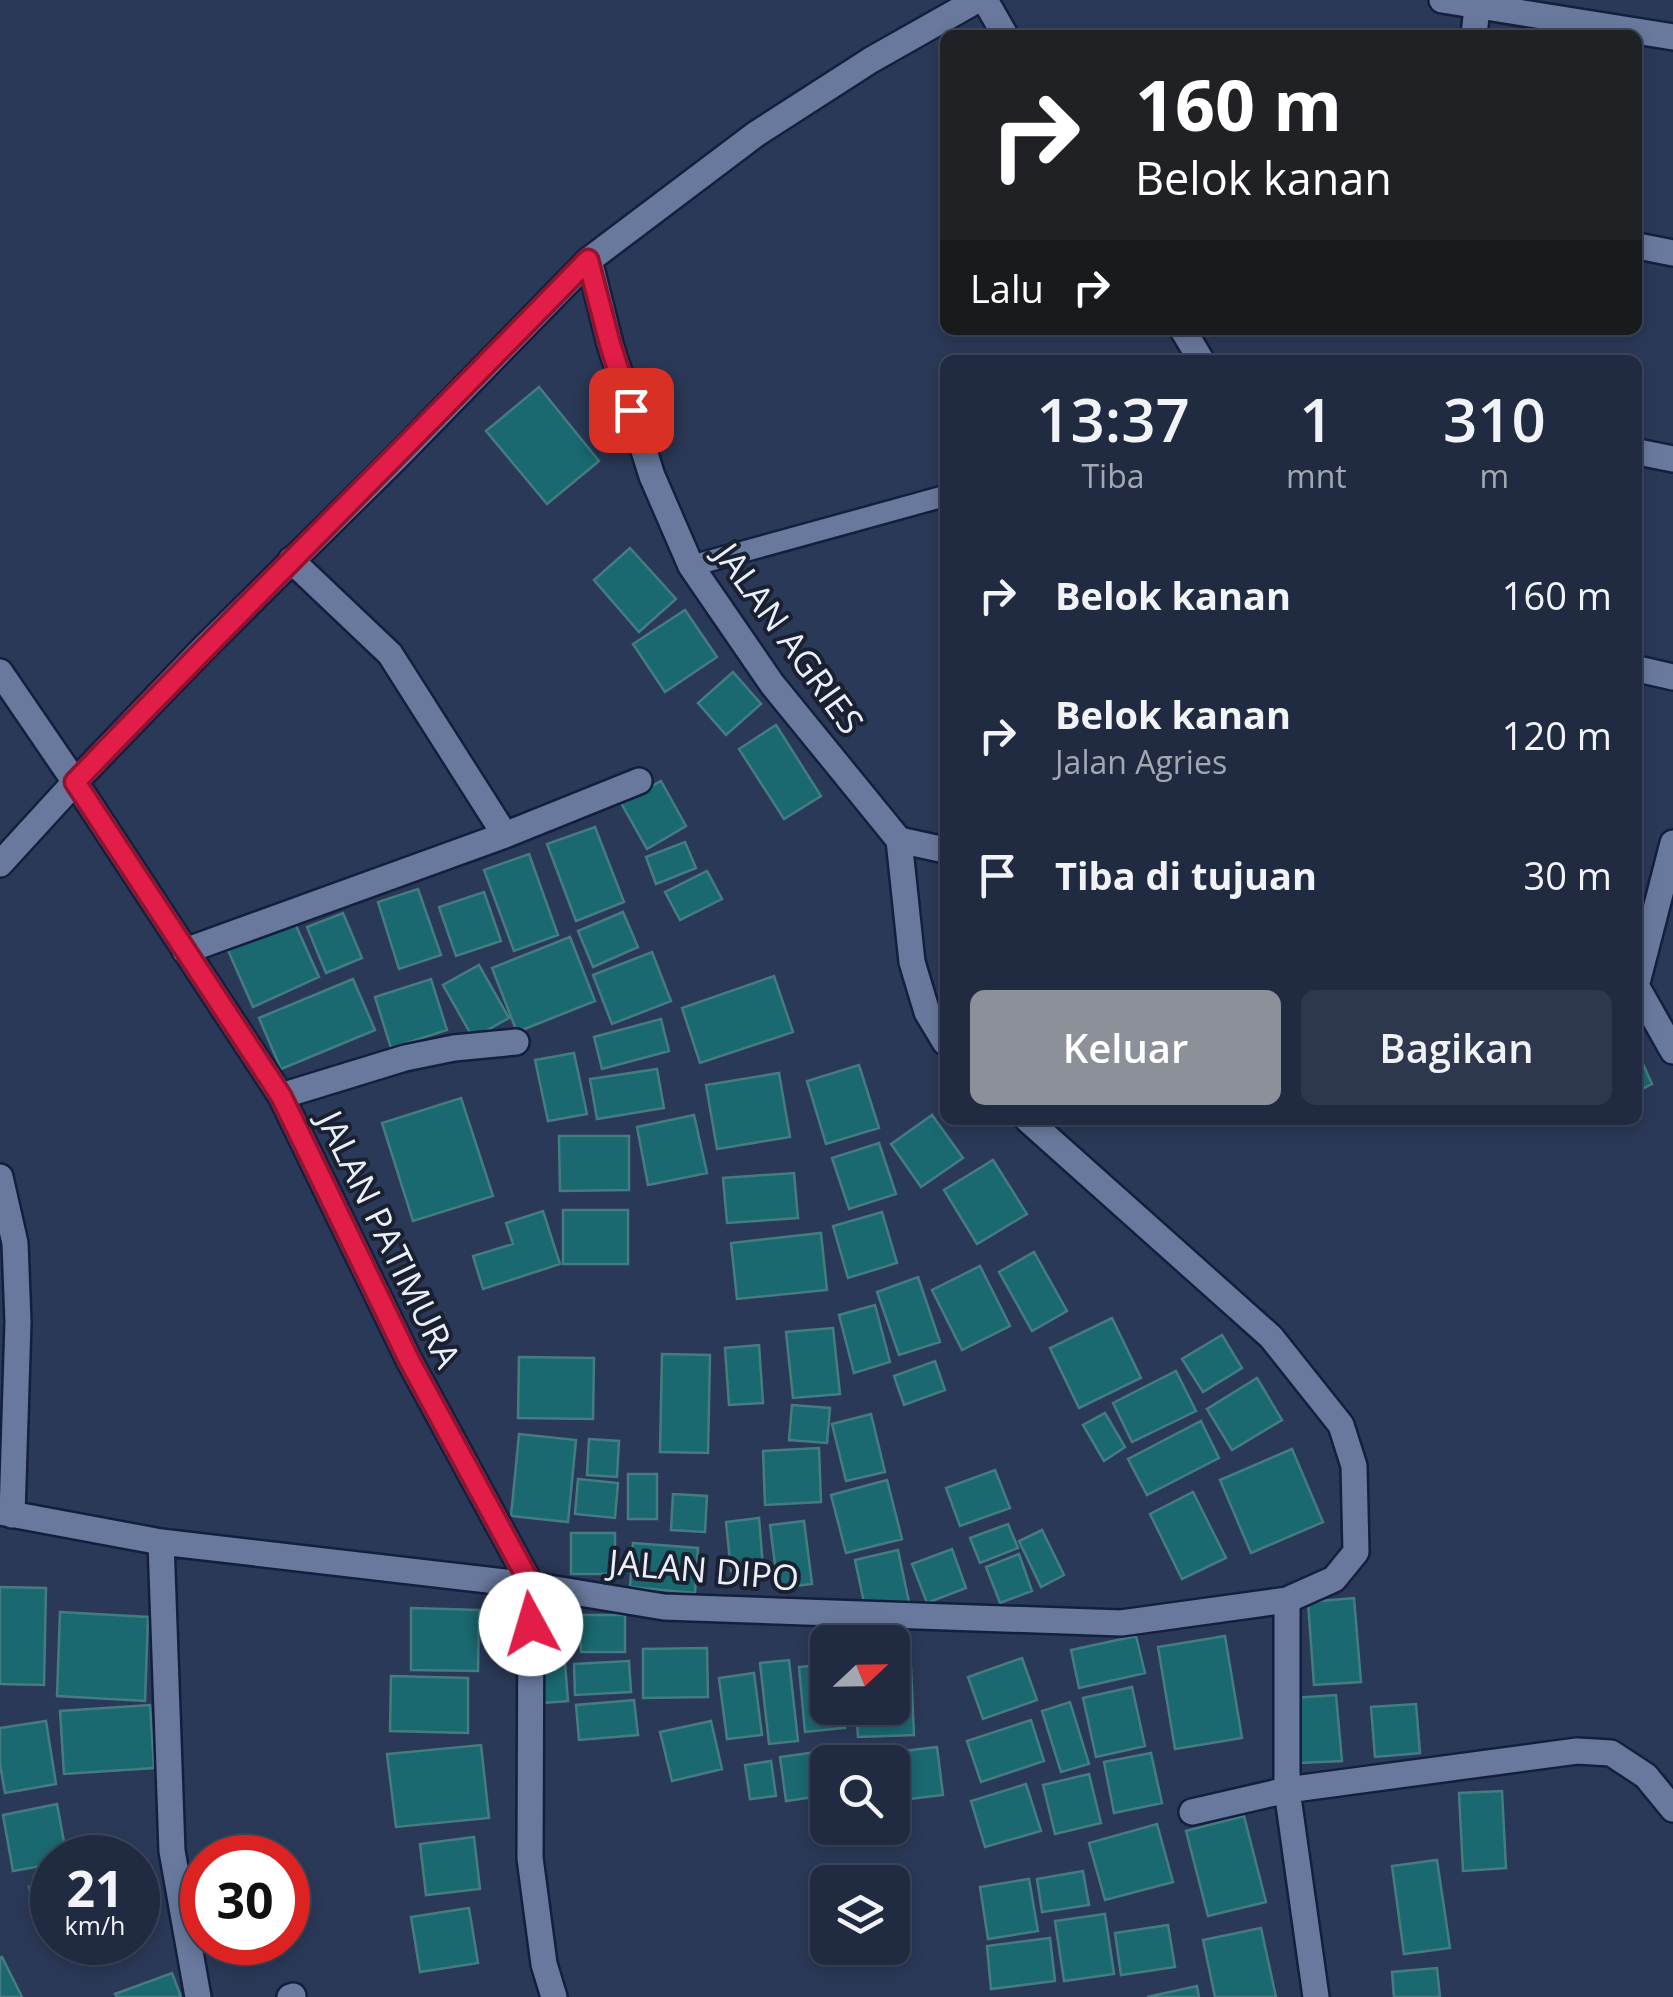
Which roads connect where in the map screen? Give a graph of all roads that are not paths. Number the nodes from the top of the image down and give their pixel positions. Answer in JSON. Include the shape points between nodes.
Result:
{"nodes":[{"id":1,"x":977,"y":0,"type":"edge"},
{"id":2,"x":985,"y":0,"type":"edge"},
{"id":3,"x":1442,"y":0,"type":"edge"},
{"id":4,"x":1477,"y":7,"type":"junction"},
{"id":5,"x":1002,"y":30,"type":"edge"},
{"id":6,"x":1475,"y":30,"type":"edge"},
{"id":7,"x":1622,"y":30,"type":"edge"},
{"id":8,"x":1642,"y":33,"type":"edge"},
{"id":9,"x":1673,"y":38,"type":"edge"},
{"id":10,"x":1642,"y":247,"type":"edge"},
{"id":11,"x":1673,"y":253,"type":"edge"},
{"id":12,"x":588,"y":260,"type":"junction"},
{"id":13,"x":1642,"y":453,"type":"edge"},
{"id":14,"x":1673,"y":460,"type":"edge"},
{"id":15,"x":940,"y":497,"type":"edge"},
{"id":16,"x":290,"y":560,"type":"junction"},
{"id":17,"x":691,"y":566,"type":"junction"},
{"id":18,"x":1642,"y":670,"type":"edge"},
{"id":19,"x":0,"y":672,"type":"edge"},
{"id":20,"x":1673,"y":676,"type":"edge"},
{"id":21,"x":638,"y":781,"type":"dead end"},
{"id":22,"x":75,"y":782,"type":"junction"},
{"id":23,"x":505,"y":835,"type":"junction"},
{"id":24,"x":899,"y":840,"type":"junction"},
{"id":25,"x":1673,"y":843,"type":"edge"},
{"id":26,"x":940,"y":849,"type":"edge"},
{"id":27,"x":0,"y":864,"type":"edge"},
{"id":28,"x":186,"y":950,"type":"junction"},
{"id":29,"x":1642,"y":964,"type":"edge"},
{"id":30,"x":1642,"y":996,"type":"edge"},
{"id":31,"x":940,"y":1034,"type":"edge"},
{"id":32,"x":516,"y":1042,"type":"dead end"},
{"id":33,"x":1673,"y":1051,"type":"edge"},
{"id":34,"x":281,"y":1096,"type":"junction"},
{"id":35,"x":1034,"y":1125,"type":"edge"},
{"id":36,"x":0,"y":1176,"type":"edge"},
{"id":37,"x":6,"y":1514,"type":"edge"},
{"id":38,"x":161,"y":1542,"type":"junction"},
{"id":39,"x":531,"y":1585,"type":"junction"},
{"id":40,"x":1287,"y":1600,"type":"junction"},
{"id":41,"x":1287,"y":1790,"type":"junction"},
{"id":42,"x":1673,"y":1809,"type":"edge"},
{"id":43,"x":1192,"y":1812,"type":"dead end"},
{"id":44,"x":198,"y":1997,"type":"edge"},
{"id":45,"x":554,"y":1997,"type":"edge"},
{"id":46,"x":1316,"y":1997,"type":"edge"}],
"edges":[{"from":1,"to":12,"type":"street","via":[[756,134]]},
{"from":2,"to":5,"type":"street"},
{"from":3,"to":4,"type":"street"},
{"from":4,"to":6,"type":"street"},
{"from":4,"to":7,"type":"street"},
{"from":8,"to":9,"type":"street"},
{"from":10,"to":11,"type":"street"},
{"from":12,"to":16,"type":"street"},
{"from":12,"to":17,"type":"street","name":"JALAN AGRIES","via":[[652,476]]},
{"from":13,"to":14,"type":"street"},
{"from":15,"to":17,"type":"lane"},
{"from":16,"to":22,"type":"street"},
{"from":16,"to":23,"type":"street","via":[[390,654]]},
{"from":17,"to":24,"type":"street","name":"JALAN AGRIES","via":[[772,684]]},
{"from":18,"to":20,"type":"street"},
{"from":19,"to":22,"type":"street","name":"JALAN PATIMURA"},
{"from":21,"to":23,"type":"street"},
{"from":22,"to":27,"type":"street"},
{"from":22,"to":28,"type":"street","name":"JALAN PATIMURA"},
{"from":23,"to":28,"type":"street"},
{"from":24,"to":26,"type":"street"},
{"from":24,"to":31,"type":"street","via":[[912,962]]},
{"from":25,"to":29,"type":"street"},
{"from":28,"to":34,"type":"street","name":"JALAN PATIMURA"},
{"from":30,"to":33,"type":"street"},
{"from":32,"to":34,"type":"street","via":[[405,1058]]},
{"from":34,"to":39,"type":"street","name":"JALAN PATIMURA","via":[[409,1360]]},
{"from":35,"to":40,"type":"street","via":[[1271,1338],[1341,1425],[1354,1466],[1356,1552],[1334,1579]]},
{"from":36,"to":37,"type":"street","via":[[15,1244],[18,1322]]},
{"from":37,"to":38,"type":"street","name":"JALAN DIPO"},
{"from":38,"to":39,"type":"street","name":"JALAN DIPO"},
{"from":38,"to":44,"type":"street","via":[[172,1851]]},
{"from":39,"to":40,"type":"street","name":"JALAN DIPO","via":[[664,1607],[1121,1623]]},
{"from":39,"to":45,"type":"street","via":[[530,1858]]},
{"from":40,"to":41,"type":"street"},
{"from":41,"to":42,"type":"street","via":[[1576,1751],[1611,1752],[1646,1776]]},
{"from":41,"to":43,"type":"street"},
{"from":41,"to":46,"type":"street"}]}
